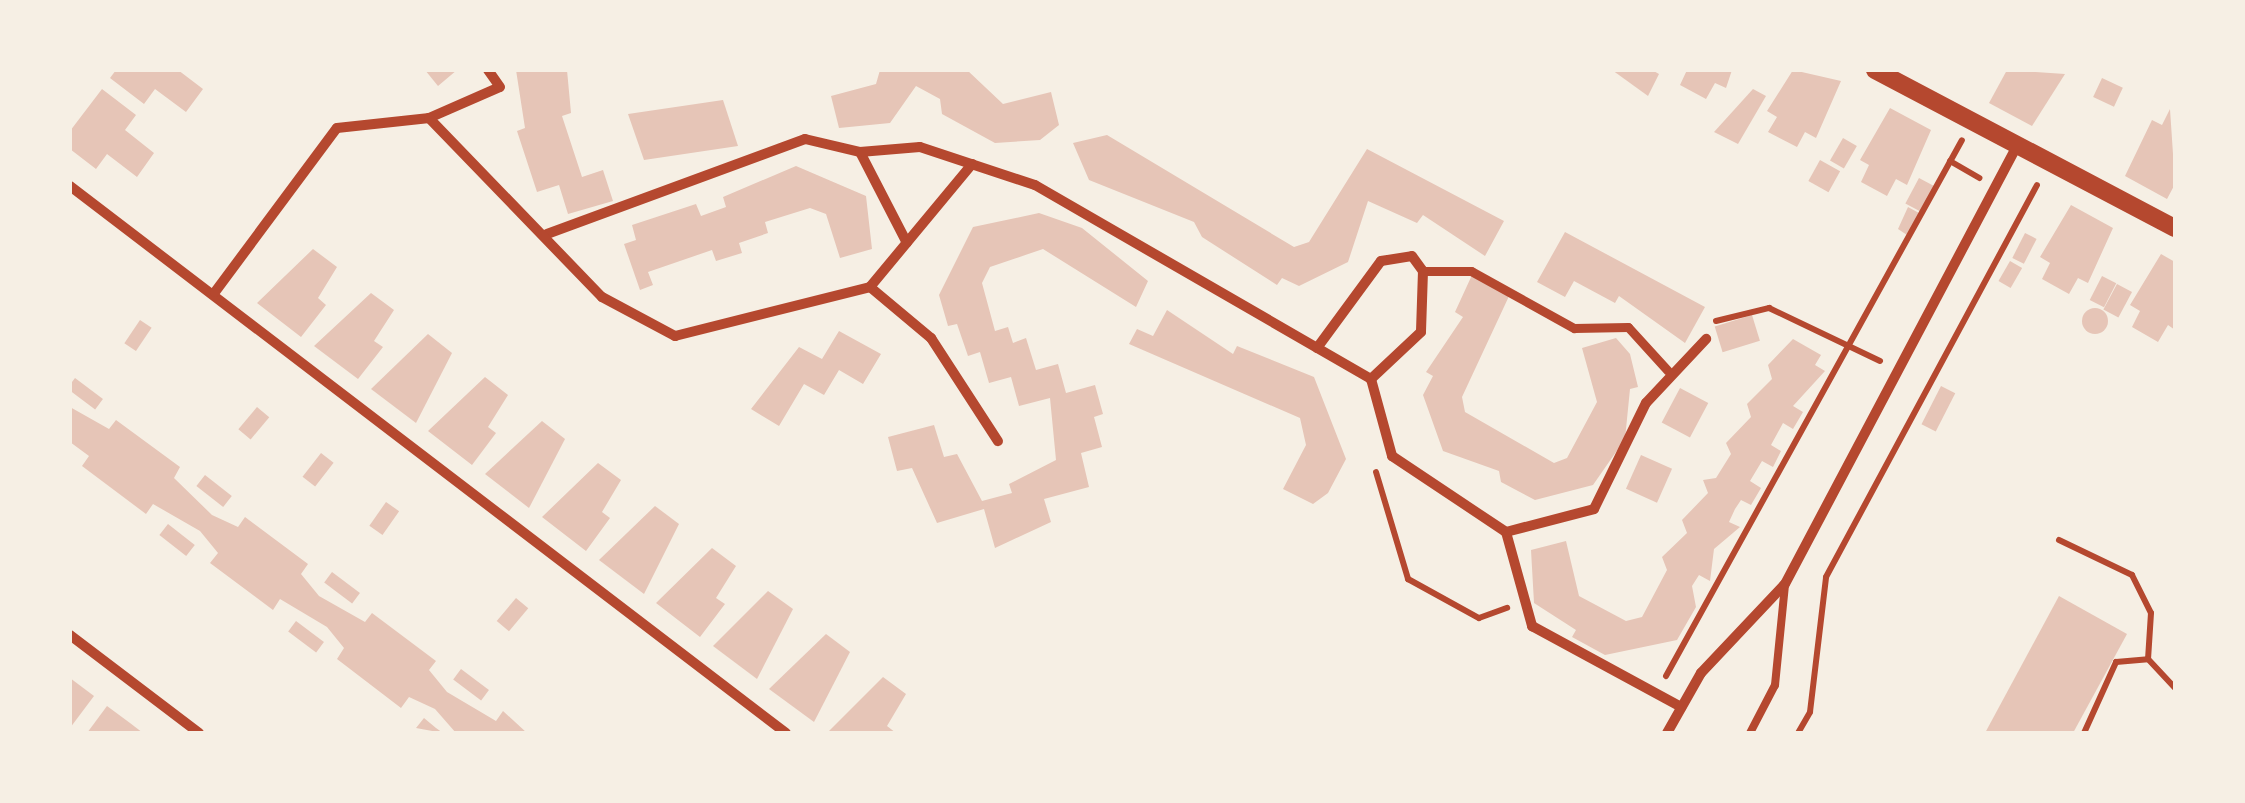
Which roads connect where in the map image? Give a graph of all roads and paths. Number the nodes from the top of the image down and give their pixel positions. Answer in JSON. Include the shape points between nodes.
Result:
{"nodes":[{"id":1,"x":488,"y":70,"type":"edge"},
{"id":2,"x":1875,"y":70,"type":"edge"},
{"id":3,"x":429,"y":118,"type":"junction"},
{"id":4,"x":1974,"y":124,"type":"junction"},
{"id":5,"x":2017,"y":146,"type":"junction"},
{"id":6,"x":860,"y":152,"type":"junction"},
{"id":7,"x":972,"y":164,"type":"junction"},
{"id":8,"x":70,"y":186,"type":"edge"},
{"id":9,"x":2056,"y":189,"type":"dead end"},
{"id":10,"x":2175,"y":228,"type":"edge"},
{"id":11,"x":547,"y":234,"type":"junction"},
{"id":12,"x":907,"y":243,"type":"junction"},
{"id":13,"x":1423,"y":271,"type":"junction"},
{"id":14,"x":870,"y":287,"type":"junction"},
{"id":15,"x":215,"y":292,"type":"junction"},
{"id":16,"x":1706,"y":339,"type":"joint"},
{"id":17,"x":1848,"y":346,"type":"junction"},
{"id":18,"x":1317,"y":348,"type":"junction"},
{"id":19,"x":1896,"y":370,"type":"junction"},
{"id":20,"x":1668,"y":371,"type":"junction"},
{"id":21,"x":1371,"y":380,"type":"junction"},
{"id":22,"x":998,"y":441,"type":"dead end"},
{"id":23,"x":1370,"y":450,"type":"dead end"},
{"id":24,"x":1506,"y":532,"type":"junction"},
{"id":25,"x":2059,"y":540,"type":"dead end"},
{"id":26,"x":1785,"y":584,"type":"junction"},
{"id":27,"x":1523,"y":603,"type":"junction"},
{"id":28,"x":70,"y":635,"type":"edge"},
{"id":29,"x":2148,"y":659,"type":"junction"},
{"id":30,"x":2175,"y":688,"type":"edge"},
{"id":31,"x":1656,"y":695,"type":"junction"},
{"id":32,"x":1681,"y":707,"type":"junction"},
{"id":33,"x":200,"y":733,"type":"edge"},
{"id":34,"x":786,"y":733,"type":"edge"},
{"id":35,"x":1667,"y":733,"type":"edge"},
{"id":36,"x":1750,"y":733,"type":"edge"},
{"id":37,"x":1798,"y":733,"type":"edge"},
{"id":38,"x":2084,"y":733,"type":"edge"}],
"edges":[{"from":1,"to":3,"type":"street","via":[[500,87]]},
{"from":2,"to":4,"type":"street"},
{"from":3,"to":11,"type":"street"},
{"from":3,"to":15,"type":"street","via":[[337,128]]},
{"from":4,"to":5,"type":"street"},
{"from":4,"to":17,"type":"path"},
{"from":5,"to":10,"type":"street"},
{"from":5,"to":19,"type":"street"},
{"from":6,"to":7,"type":"street","via":[[920,147]]},
{"from":6,"to":11,"type":"street","via":[[805,139]]},
{"from":6,"to":12,"type":"street"},
{"from":7,"to":12,"type":"street"},
{"from":7,"to":18,"type":"street","via":[[1035,185]]},
{"from":8,"to":15,"type":"street"},
{"from":9,"to":37,"type":"path","via":[[2033,184],[1826,577],[1810,712]]},
{"from":11,"to":14,"type":"street","via":[[602,296],[675,336]]},
{"from":12,"to":14,"type":"street"},
{"from":13,"to":18,"type":"street","via":[[1412,256],[1381,261]]},
{"from":13,"to":20,"type":"street","via":[[1471,271],[1574,328],[1628,327]]},
{"from":13,"to":21,"type":"street","via":[[1421,332]]},
{"from":14,"to":22,"type":"street","via":[[931,338]]},
{"from":15,"to":34,"type":"street"},
{"from":16,"to":17,"type":"path","via":[[1713,322],[1769,308]]},
{"from":16,"to":20,"type":"street"},
{"from":17,"to":19,"type":"path"},
{"from":17,"to":31,"type":"path"},
{"from":18,"to":21,"type":"street"},
{"from":19,"to":26,"type":"street"},
{"from":20,"to":24,"type":"street","via":[[1594,509]]},
{"from":21,"to":24,"type":"street","via":[[1392,456]]},
{"from":23,"to":27,"type":"path","via":[[1408,579],[1478,618]]},
{"from":24,"to":27,"type":"street"},
{"from":25,"to":29,"type":"path","via":[[2132,575],[2151,613]]},
{"from":26,"to":32,"type":"street"},
{"from":26,"to":36,"type":"lane","via":[[1775,685]]},
{"from":27,"to":31,"type":"street","via":[[1532,626]]},
{"from":28,"to":33,"type":"street"},
{"from":29,"to":30,"type":"path"},
{"from":29,"to":38,"type":"path","via":[[2116,662]]},
{"from":31,"to":32,"type":"street"},
{"from":32,"to":35,"type":"street"}]}
